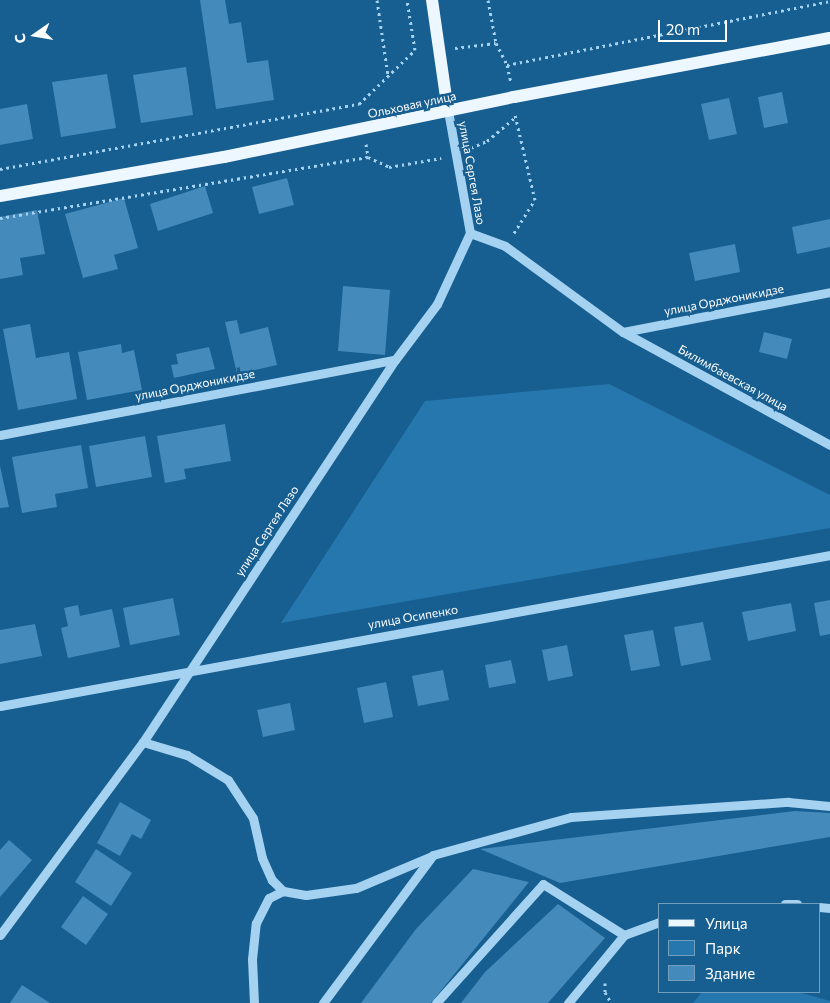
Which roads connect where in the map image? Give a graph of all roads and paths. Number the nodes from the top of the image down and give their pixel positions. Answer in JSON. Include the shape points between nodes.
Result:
{"nodes":[{"id":1,"x":377,"y":0,"type":"edge"},
{"id":2,"x":407,"y":0,"type":"edge"},
{"id":3,"x":432,"y":0,"type":"edge"},
{"id":4,"x":488,"y":0,"type":"edge"},
{"id":5,"x":830,"y":1,"type":"edge"},
{"id":6,"x":830,"y":38,"type":"edge"},
{"id":7,"x":507,"y":65,"type":"junction"},
{"id":8,"x":388,"y":76,"type":"junction"},
{"id":9,"x":514,"y":97,"type":"junction"},
{"id":10,"x":448,"y":111,"type":"junction"},
{"id":11,"x":525,"y":115,"type":"dead end"},
{"id":12,"x":515,"y":117,"type":"junction"},
{"id":13,"x":456,"y":155,"type":"junction"},
{"id":14,"x":0,"y":169,"type":"edge"},
{"id":15,"x":0,"y":196,"type":"edge"},
{"id":16,"x":0,"y":218,"type":"edge"},
{"id":17,"x":470,"y":233,"type":"junction"},
{"id":18,"x":505,"y":246,"type":"junction"},
{"id":19,"x":830,"y":292,"type":"edge"},
{"id":20,"x":623,"y":332,"type":"junction"},
{"id":21,"x":395,"y":360,"type":"junction"},
{"id":22,"x":0,"y":435,"type":"edge"},
{"id":23,"x":830,"y":445,"type":"edge"},
{"id":24,"x":830,"y":555,"type":"edge"},
{"id":25,"x":190,"y":670,"type":"junction"},
{"id":26,"x":0,"y":706,"type":"edge"},
{"id":27,"x":143,"y":742,"type":"junction"},
{"id":28,"x":830,"y":806,"type":"edge"},
{"id":29,"x":433,"y":855,"type":"junction"},
{"id":30,"x":283,"y":891,"type":"junction"},
{"id":31,"x":658,"y":922,"type":"edge"},
{"id":32,"x":0,"y":935,"type":"edge"},
{"id":33,"x":624,"y":935,"type":"junction"},
{"id":34,"x":254,"y":1003,"type":"edge"},
{"id":35,"x":323,"y":1003,"type":"edge"},
{"id":36,"x":436,"y":1003,"type":"edge"},
{"id":37,"x":568,"y":1003,"type":"edge"}],
"edges":[{"from":1,"to":8,"type":"path"},
{"from":2,"to":8,"type":"path","via":[[415,50]]},
{"from":3,"to":10,"type":"main road"},
{"from":4,"to":7,"type":"path","via":[[496,42]]},
{"from":5,"to":7,"type":"path"},
{"from":6,"to":9,"type":"main road","name":"Ольховая улица"},
{"from":7,"to":9,"type":"path"},
{"from":8,"to":14,"type":"path","via":[[359,104]]},
{"from":9,"to":10,"type":"main road","name":"Ольховая улица"},
{"from":9,"to":12,"type":"path"},
{"from":10,"to":13,"type":"street","name":"улица Сергея Лазо"},
{"from":10,"to":15,"type":"main road","name":"Ольховая улица","via":[[224,157]]},
{"from":11,"to":12,"type":"path"},
{"from":12,"to":13,"type":"path","via":[[487,141]]},
{"from":12,"to":18,"type":"path","via":[[535,200]]},
{"from":13,"to":16,"type":"path","via":[[389,167],[368,157]]},
{"from":13,"to":17,"type":"street","name":"улица Сергея Лазо"},
{"from":17,"to":18,"type":"street","name":"Билимбаевская улица"},
{"from":17,"to":21,"type":"street","name":"улица Сергея Лазо","via":[[437,304]]},
{"from":18,"to":20,"type":"street","name":"Билимбаевская улица"},
{"from":19,"to":20,"type":"street","name":"улица Орджоникидзе"},
{"from":20,"to":23,"type":"street","name":"Билимбаевская улица"},
{"from":21,"to":22,"type":"street","name":"улица Орджоникидзе"},
{"from":21,"to":25,"type":"street","name":"улица Сергея Лазо"},
{"from":24,"to":25,"type":"street","name":"улица Осипенко"},
{"from":25,"to":26,"type":"street","name":"улица Осипенко"},
{"from":25,"to":27,"type":"street","name":"улица Сергея Лазо"},
{"from":27,"to":30,"type":"street","via":[[188,755],[228,780],[253,818],[262,858],[272,880]]},
{"from":27,"to":32,"type":"street","name":"улица Сергея Лазо"},
{"from":28,"to":29,"type":"street","via":[[788,802],[571,817]]},
{"from":29,"to":30,"type":"street","via":[[356,888],[306,895]]},
{"from":29,"to":35,"type":"street"},
{"from":30,"to":34,"type":"street","via":[[269,898],[256,923],[252,959]]},
{"from":31,"to":33,"type":"street"},
{"from":33,"to":36,"type":"street","via":[[543,884]]},
{"from":33,"to":37,"type":"street"}]}
